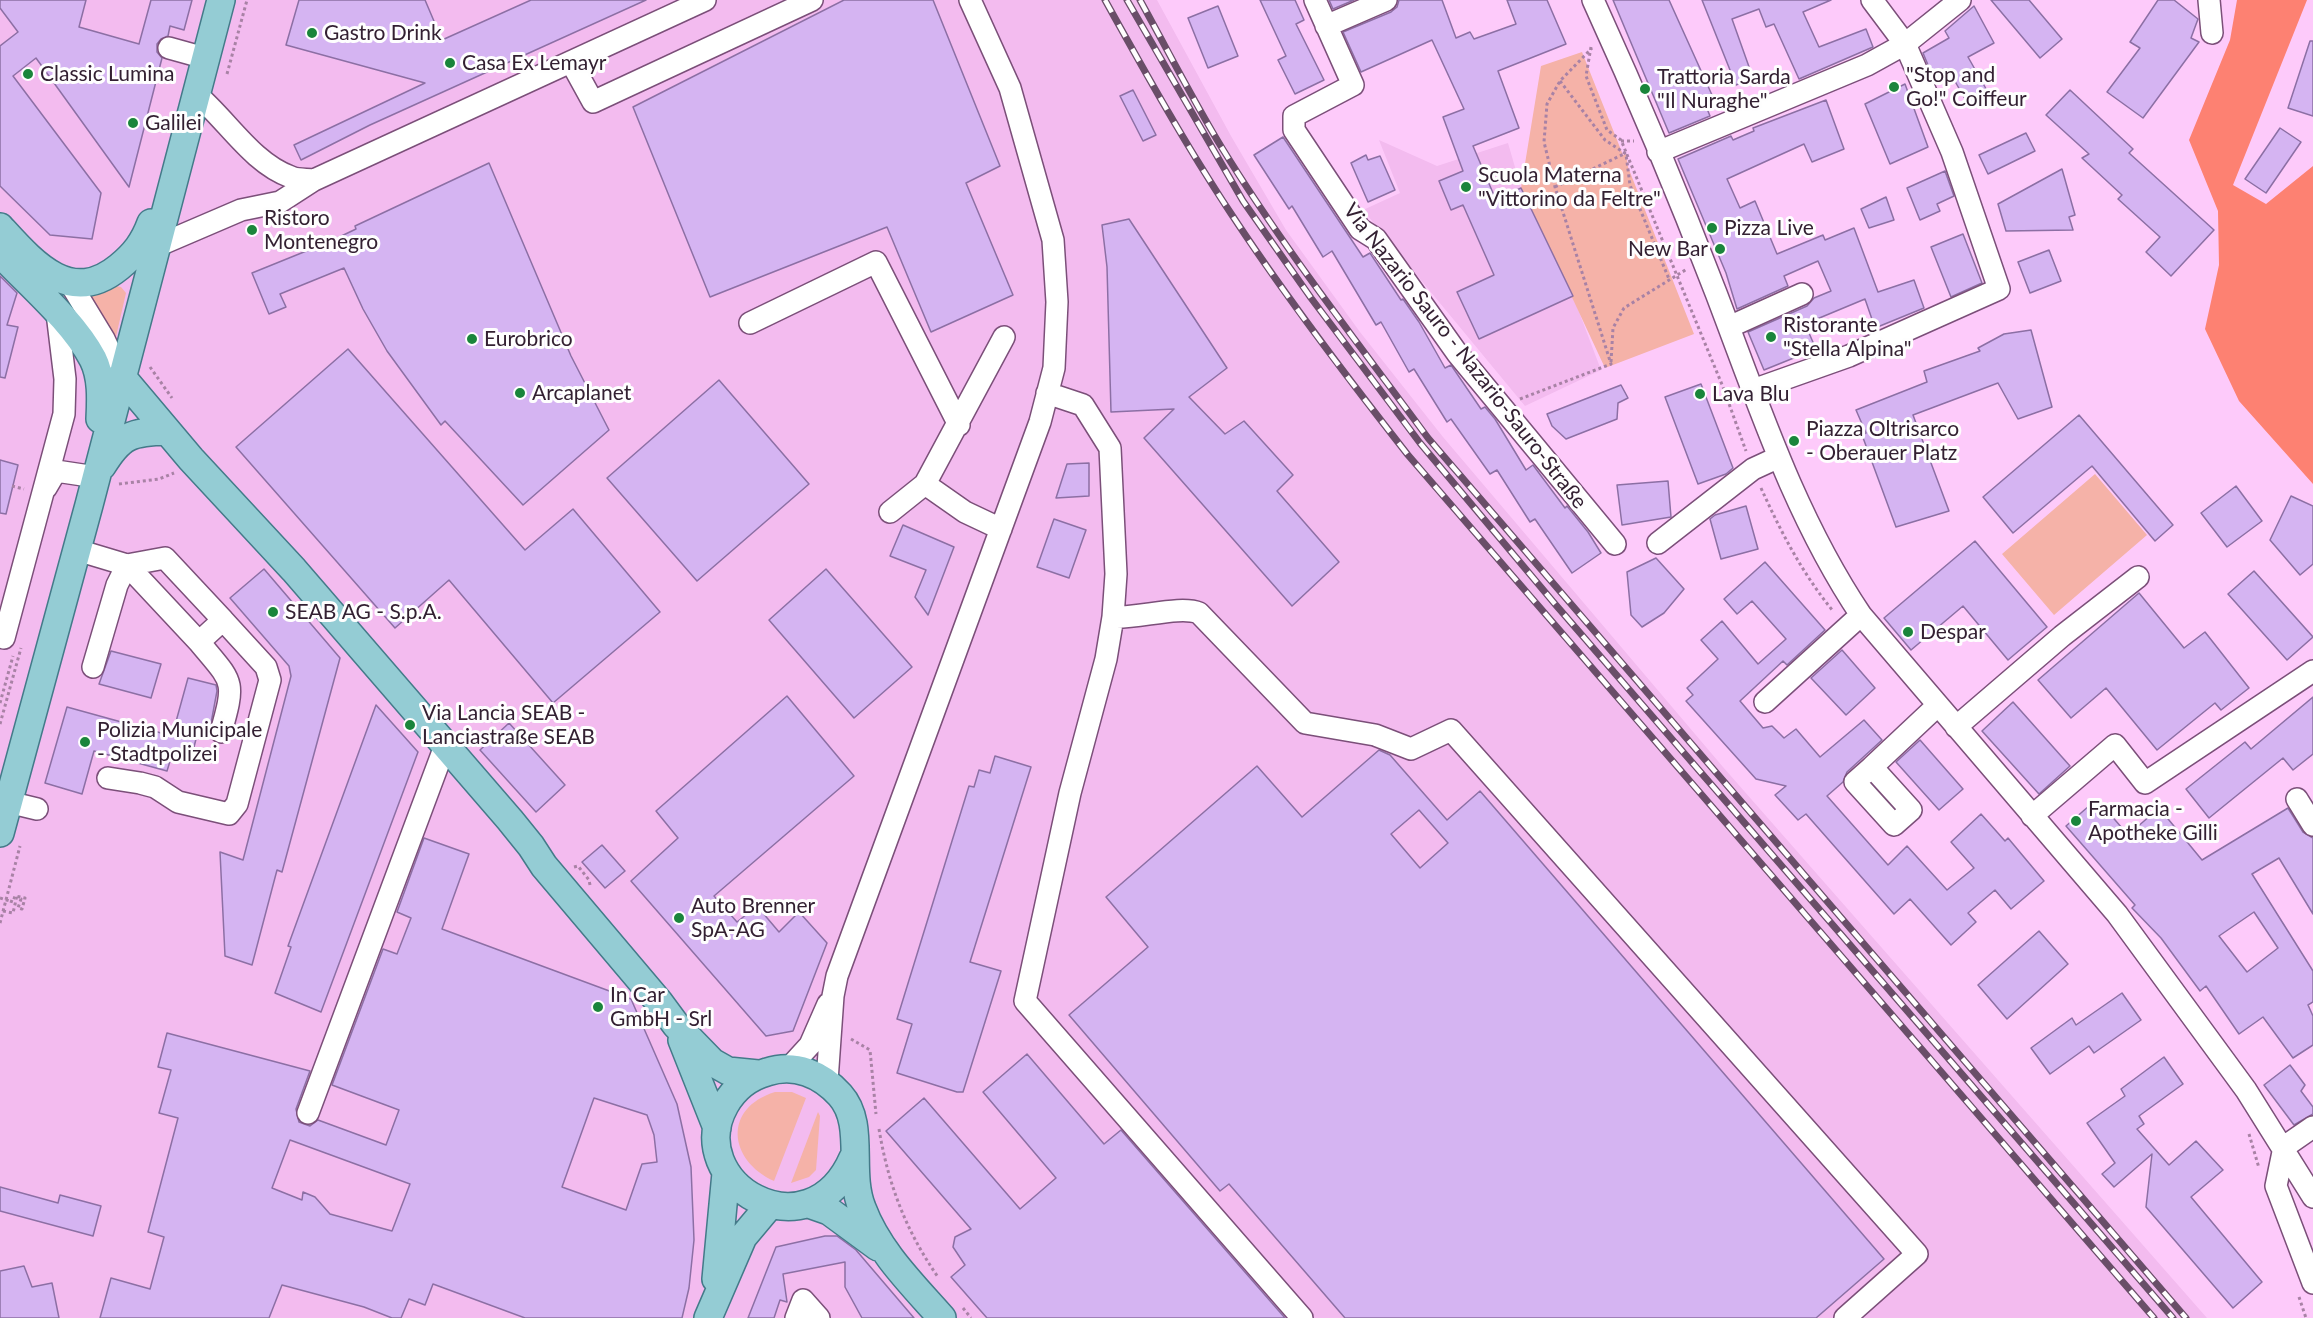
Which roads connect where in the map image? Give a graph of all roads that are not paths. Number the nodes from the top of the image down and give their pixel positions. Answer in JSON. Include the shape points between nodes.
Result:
{"nodes":[{"id":1,"x":220,"y":0,"type":"edge"},
{"id":2,"x":705,"y":0,"type":"edge"},
{"id":3,"x":812,"y":0,"type":"edge"},
{"id":4,"x":970,"y":0,"type":"edge"},
{"id":5,"x":1315,"y":0,"type":"edge"},
{"id":6,"x":1386,"y":0,"type":"edge"},
{"id":7,"x":1593,"y":0,"type":"edge"},
{"id":8,"x":1872,"y":0,"type":"edge"},
{"id":9,"x":1960,"y":0,"type":"edge"},
{"id":10,"x":2210,"y":0,"type":"edge"},
{"id":11,"x":1326,"y":26,"type":"junction"},
{"id":12,"x":2212,"y":33,"type":"dead end"},
{"id":13,"x":1905,"y":44,"type":"junction"},
{"id":14,"x":169,"y":48,"type":"dead end"},
{"id":15,"x":205,"y":58,"type":"junction"},
{"id":16,"x":571,"y":62,"type":"junction"},
{"id":17,"x":196,"y":94,"type":"junction"},
{"id":18,"x":1656,"y":147,"type":"junction"},
{"id":19,"x":176,"y":171,"type":"junction"},
{"id":20,"x":314,"y":180,"type":"junction"},
{"id":21,"x":0,"y":227,"type":"edge"},
{"id":22,"x":157,"y":246,"type":"junction"},
{"id":23,"x":0,"y":253,"type":"edge"},
{"id":24,"x":70,"y":283,"type":"junction"},
{"id":25,"x":1802,"y":294,"type":"dead end"},
{"id":26,"x":57,"y":313,"type":"junction"},
{"id":27,"x":750,"y":322,"type":"dead end"},
{"id":28,"x":1729,"y":327,"type":"junction"},
{"id":29,"x":1004,"y":337,"type":"dead end"},
{"id":30,"x":121,"y":376,"type":"junction"},
{"id":31,"x":1753,"y":390,"type":"junction"},
{"id":32,"x":1047,"y":393,"type":"junction"},
{"id":33,"x":959,"y":425,"type":"junction"},
{"id":34,"x":167,"y":431,"type":"junction"},
{"id":35,"x":1779,"y":457,"type":"junction"},
{"id":36,"x":96,"y":477,"type":"junction"},
{"id":37,"x":925,"y":484,"type":"junction"},
{"id":38,"x":43,"y":494,"type":"junction"},
{"id":39,"x":890,"y":512,"type":"dead end"},
{"id":40,"x":1001,"y":529,"type":"junction"},
{"id":41,"x":1658,"y":543,"type":"dead end"},
{"id":42,"x":1615,"y":544,"type":"dead end"},
{"id":43,"x":76,"y":550,"type":"junction"},
{"id":44,"x":127,"y":565,"type":"junction"},
{"id":45,"x":2138,"y":577,"type":"dead end"},
{"id":46,"x":1861,"y":615,"type":"junction"},
{"id":47,"x":1113,"y":617,"type":"junction"},
{"id":48,"x":223,"y":620,"type":"junction"},
{"id":49,"x":4,"y":638,"type":"dead end"},
{"id":50,"x":199,"y":642,"type":"junction"},
{"id":51,"x":93,"y":668,"type":"dead end"},
{"id":52,"x":2313,"y":671,"type":"edge"},
{"id":53,"x":1765,"y":702,"type":"dead end"},
{"id":54,"x":1937,"y":706,"type":"junction"},
{"id":55,"x":1956,"y":727,"type":"junction"},
{"id":56,"x":221,"y":732,"type":"dead end"},
{"id":57,"x":445,"y":746,"type":"junction"},
{"id":58,"x":1872,"y":767,"type":"dead end"},
{"id":59,"x":108,"y":778,"type":"dead end"},
{"id":60,"x":2297,"y":800,"type":"dead end"},
{"id":61,"x":8,"y":802,"type":"junction"},
{"id":62,"x":37,"y":809,"type":"dead end"},
{"id":63,"x":2032,"y":816,"type":"junction"},
{"id":64,"x":2313,"y":825,"type":"edge"},
{"id":65,"x":0,"y":833,"type":"edge"},
{"id":66,"x":833,"y":996,"type":"junction"},
{"id":67,"x":676,"y":1025,"type":"junction"},
{"id":68,"x":789,"y":1068,"type":"junction"},
{"id":69,"x":758,"y":1074,"type":"junction"},
{"id":70,"x":827,"y":1081,"type":"junction"},
{"id":71,"x":308,"y":1113,"type":"dead end"},
{"id":72,"x":2313,"y":1127,"type":"edge"},
{"id":73,"x":717,"y":1128,"type":"junction"},
{"id":74,"x":2284,"y":1148,"type":"junction"},
{"id":75,"x":853,"y":1158,"type":"junction"},
{"id":76,"x":726,"y":1173,"type":"junction"},
{"id":77,"x":2313,"y":1197,"type":"edge"},
{"id":78,"x":809,"y":1204,"type":"junction"},
{"id":79,"x":768,"y":1206,"type":"junction"},
{"id":80,"x":886,"y":1254,"type":"junction"},
{"id":81,"x":2313,"y":1283,"type":"edge"},
{"id":82,"x":711,"y":1310,"type":"edge"},
{"id":83,"x":950,"y":1310,"type":"edge"},
{"id":84,"x":796,"y":1318,"type":"edge"},
{"id":85,"x":819,"y":1318,"type":"edge"},
{"id":86,"x":1302,"y":1318,"type":"edge"},
{"id":87,"x":1845,"y":1318,"type":"edge"}],
"edges":[{"from":1,"to":15,"type":"main road"},
{"from":2,"to":16,"type":"street"},
{"from":3,"to":16,"type":"street","via":[[593,102]]},
{"from":4,"to":32,"type":"street","via":[[1010,88],[1053,240],[1057,302],[1054,368]]},
{"from":5,"to":11,"type":"street","name":"Via Nazario Sauro - Nazario-Sauro-Straße"},
{"from":6,"to":11,"type":"street"},
{"from":7,"to":18,"type":"street"},
{"from":8,"to":13,"type":"street"},
{"from":9,"to":13,"type":"street"},
{"from":10,"to":12,"type":"street"},
{"from":11,"to":42,"type":"street","name":"Via Nazario Sauro - Nazario-Sauro-Straße","via":[[1353,86],[1294,116],[1294,130],[1360,229],[1376,239],[1457,353]]},
{"from":13,"to":18,"type":"street","via":[[1867,65]]},
{"from":13,"to":31,"type":"street","via":[[1952,152],[1999,289],[1849,356]]},
{"from":14,"to":15,"type":"street"},
{"from":15,"to":17,"type":"main road"},
{"from":16,"to":20,"type":"street"},
{"from":17,"to":19,"type":"main road"},
{"from":17,"to":20,"type":"street","via":[[261,158],[291,177]]},
{"from":18,"to":28,"type":"street"},
{"from":19,"to":22,"type":"main road"},
{"from":19,"to":24,"type":"main road","via":[[134,255],[92,282]]},
{"from":20,"to":22,"type":"street","via":[[280,202],[241,210]]},
{"from":21,"to":24,"type":"main road","via":[[38,266]]},
{"from":22,"to":30,"type":"main road"},
{"from":23,"to":26,"type":"main road"},
{"from":24,"to":30,"type":"street"},
{"from":25,"to":28,"type":"street"},
{"from":26,"to":36,"type":"main road","via":[[93,360],[99,381]]},
{"from":26,"to":38,"type":"street","via":[[64,369],[64,414]]},
{"from":27,"to":33,"type":"street","via":[[876,262]]},
{"from":28,"to":31,"type":"street"},
{"from":29,"to":33,"type":"street"},
{"from":30,"to":34,"type":"main road"},
{"from":30,"to":36,"type":"main road"},
{"from":31,"to":35,"type":"street"},
{"from":32,"to":40,"type":"street"},
{"from":32,"to":47,"type":"street","via":[[1083,405],[1110,448],[1116,574]]},
{"from":33,"to":37,"type":"street"},
{"from":34,"to":36,"type":"main road","via":[[141,432],[124,438]]},
{"from":34,"to":57,"type":"main road","via":[[282,556]]},
{"from":35,"to":41,"type":"street","via":[[1753,469]]},
{"from":35,"to":46,"type":"street","via":[[1826,558]]},
{"from":36,"to":38,"type":"street","via":[[56,471]]},
{"from":36,"to":43,"type":"main road"},
{"from":37,"to":39,"type":"street"},
{"from":37,"to":40,"type":"street","via":[[965,512]]},
{"from":38,"to":49,"type":"street"},
{"from":40,"to":66,"type":"street","via":[[837,976]]},
{"from":43,"to":44,"type":"street"},
{"from":43,"to":61,"type":"main road"},
{"from":44,"to":48,"type":"street","via":[[165,558]]},
{"from":44,"to":50,"type":"street"},
{"from":44,"to":51,"type":"street","via":[[117,585]]},
{"from":45,"to":55,"type":"street"},
{"from":46,"to":53,"type":"street"},
{"from":46,"to":54,"type":"street"},
{"from":47,"to":86,"type":"street","via":[[1025,1001]]},
{"from":47,"to":87,"type":"street","via":[[1184,610],[1199,613],[1305,723],[1375,735],[1411,749],[1451,730],[1917,1254]]},
{"from":48,"to":50,"type":"street"},
{"from":48,"to":59,"type":"street","via":[[266,667],[270,680],[237,804],[229,814],[178,802],[155,787]]},
{"from":50,"to":56,"type":"street","via":[[228,677],[231,687]]},
{"from":52,"to":63,"type":"street","via":[[2145,783],[2115,745]]},
{"from":54,"to":55,"type":"street"},
{"from":54,"to":58,"type":"street"},
{"from":55,"to":63,"type":"street"},
{"from":57,"to":67,"type":"main road"},
{"from":57,"to":71,"type":"street"},
{"from":60,"to":64,"type":"street"},
{"from":61,"to":62,"type":"street"},
{"from":61,"to":65,"type":"main road"},
{"from":63,"to":74,"type":"street","via":[[2117,914]]},
{"from":66,"to":68,"type":"street","via":[[810,1045]]},
{"from":66,"to":70,"type":"street"},
{"from":67,"to":69,"type":"main road","via":[[720,1068]]},
{"from":67,"to":73,"type":"main road"},
{"from":68,"to":69,"type":"main road"},
{"from":68,"to":70,"type":"main road"},
{"from":69,"to":73,"type":"main road","via":[[734,1092]]},
{"from":70,"to":75,"type":"main road","via":[[847,1103],[855,1125]]},
{"from":72,"to":74,"type":"street"},
{"from":73,"to":76,"type":"main road"},
{"from":74,"to":77,"type":"street"},
{"from":74,"to":81,"type":"street","via":[[2276,1186]]},
{"from":75,"to":78,"type":"main road","via":[[835,1189]]},
{"from":75,"to":80,"type":"main road","via":[[862,1208]]},
{"from":76,"to":79,"type":"main road","via":[[737,1188]]},
{"from":76,"to":82,"type":"main road"},
{"from":78,"to":79,"type":"main road"},
{"from":78,"to":80,"type":"main road","via":[[828,1211]]},
{"from":79,"to":82,"type":"main road","via":[[743,1237]]},
{"from":80,"to":83,"type":"main road"},
{"from":84,"to":85,"type":"street","via":[[803,1300]]}]}
